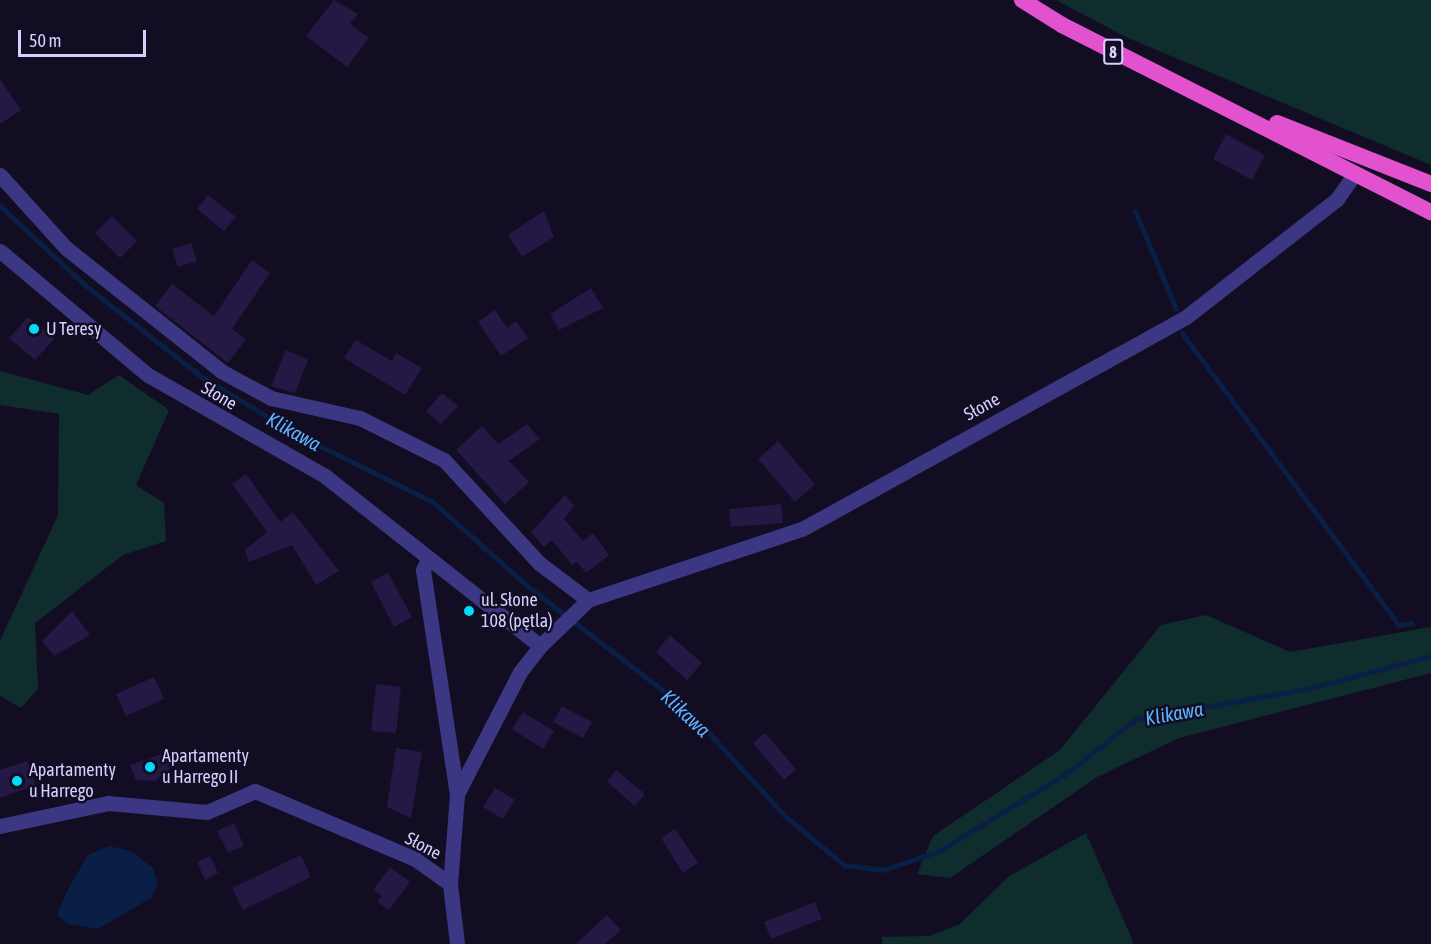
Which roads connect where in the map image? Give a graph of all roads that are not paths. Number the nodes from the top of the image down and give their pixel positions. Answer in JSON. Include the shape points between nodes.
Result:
{"nodes":[{"id":1,"x":1022,"y":0,"type":"edge"},
{"id":2,"x":1209,"y":97,"type":"junction"},
{"id":3,"x":1365,"y":156,"type":"junction"},
{"id":4,"x":0,"y":175,"type":"edge"},
{"id":5,"x":1354,"y":175,"type":"junction"},
{"id":6,"x":1431,"y":184,"type":"edge"},
{"id":7,"x":1431,"y":212,"type":"edge"},
{"id":8,"x":0,"y":251,"type":"edge"},
{"id":9,"x":426,"y":561,"type":"junction"},
{"id":10,"x":582,"y":606,"type":"junction"},
{"id":11,"x":540,"y":646,"type":"junction"},
{"id":12,"x":457,"y":794,"type":"junction"},
{"id":13,"x":0,"y":826,"type":"edge"},
{"id":14,"x":450,"y":884,"type":"junction"},
{"id":15,"x":457,"y":944,"type":"edge"}],
"edges":[{"from":1,"to":2,"type":"highway","number":"8","via":[[1062,26]]},
{"from":2,"to":3,"type":"highway","number":"8"},
{"from":2,"to":5,"type":"highway","number":"8"},
{"from":3,"to":5,"type":"highway"},
{"from":3,"to":6,"type":"highway","number":"8"},
{"from":4,"to":10,"type":"street","via":[[66,248],[221,370],[271,398],[360,418],[444,460]]},
{"from":5,"to":7,"type":"highway","number":"8"},
{"from":5,"to":10,"type":"street","name":"Słone","via":[[1332,203],[1186,317],[802,529]]},
{"from":8,"to":9,"type":"street","name":"Słone","via":[[148,375],[325,476]]},
{"from":9,"to":11,"type":"street","name":"Słone"},
{"from":9,"to":12,"type":"street","name":"Słone","via":[[423,570]]},
{"from":10,"to":11,"type":"street"},
{"from":11,"to":12,"type":"street","name":"Słone","via":[[487,731]]},
{"from":12,"to":14,"type":"street","name":"Słone"},
{"from":13,"to":14,"type":"street","name":"Słone","via":[[108,803],[207,812],[255,791],[415,859]]},
{"from":14,"to":15,"type":"street","name":"Słone"}]}
